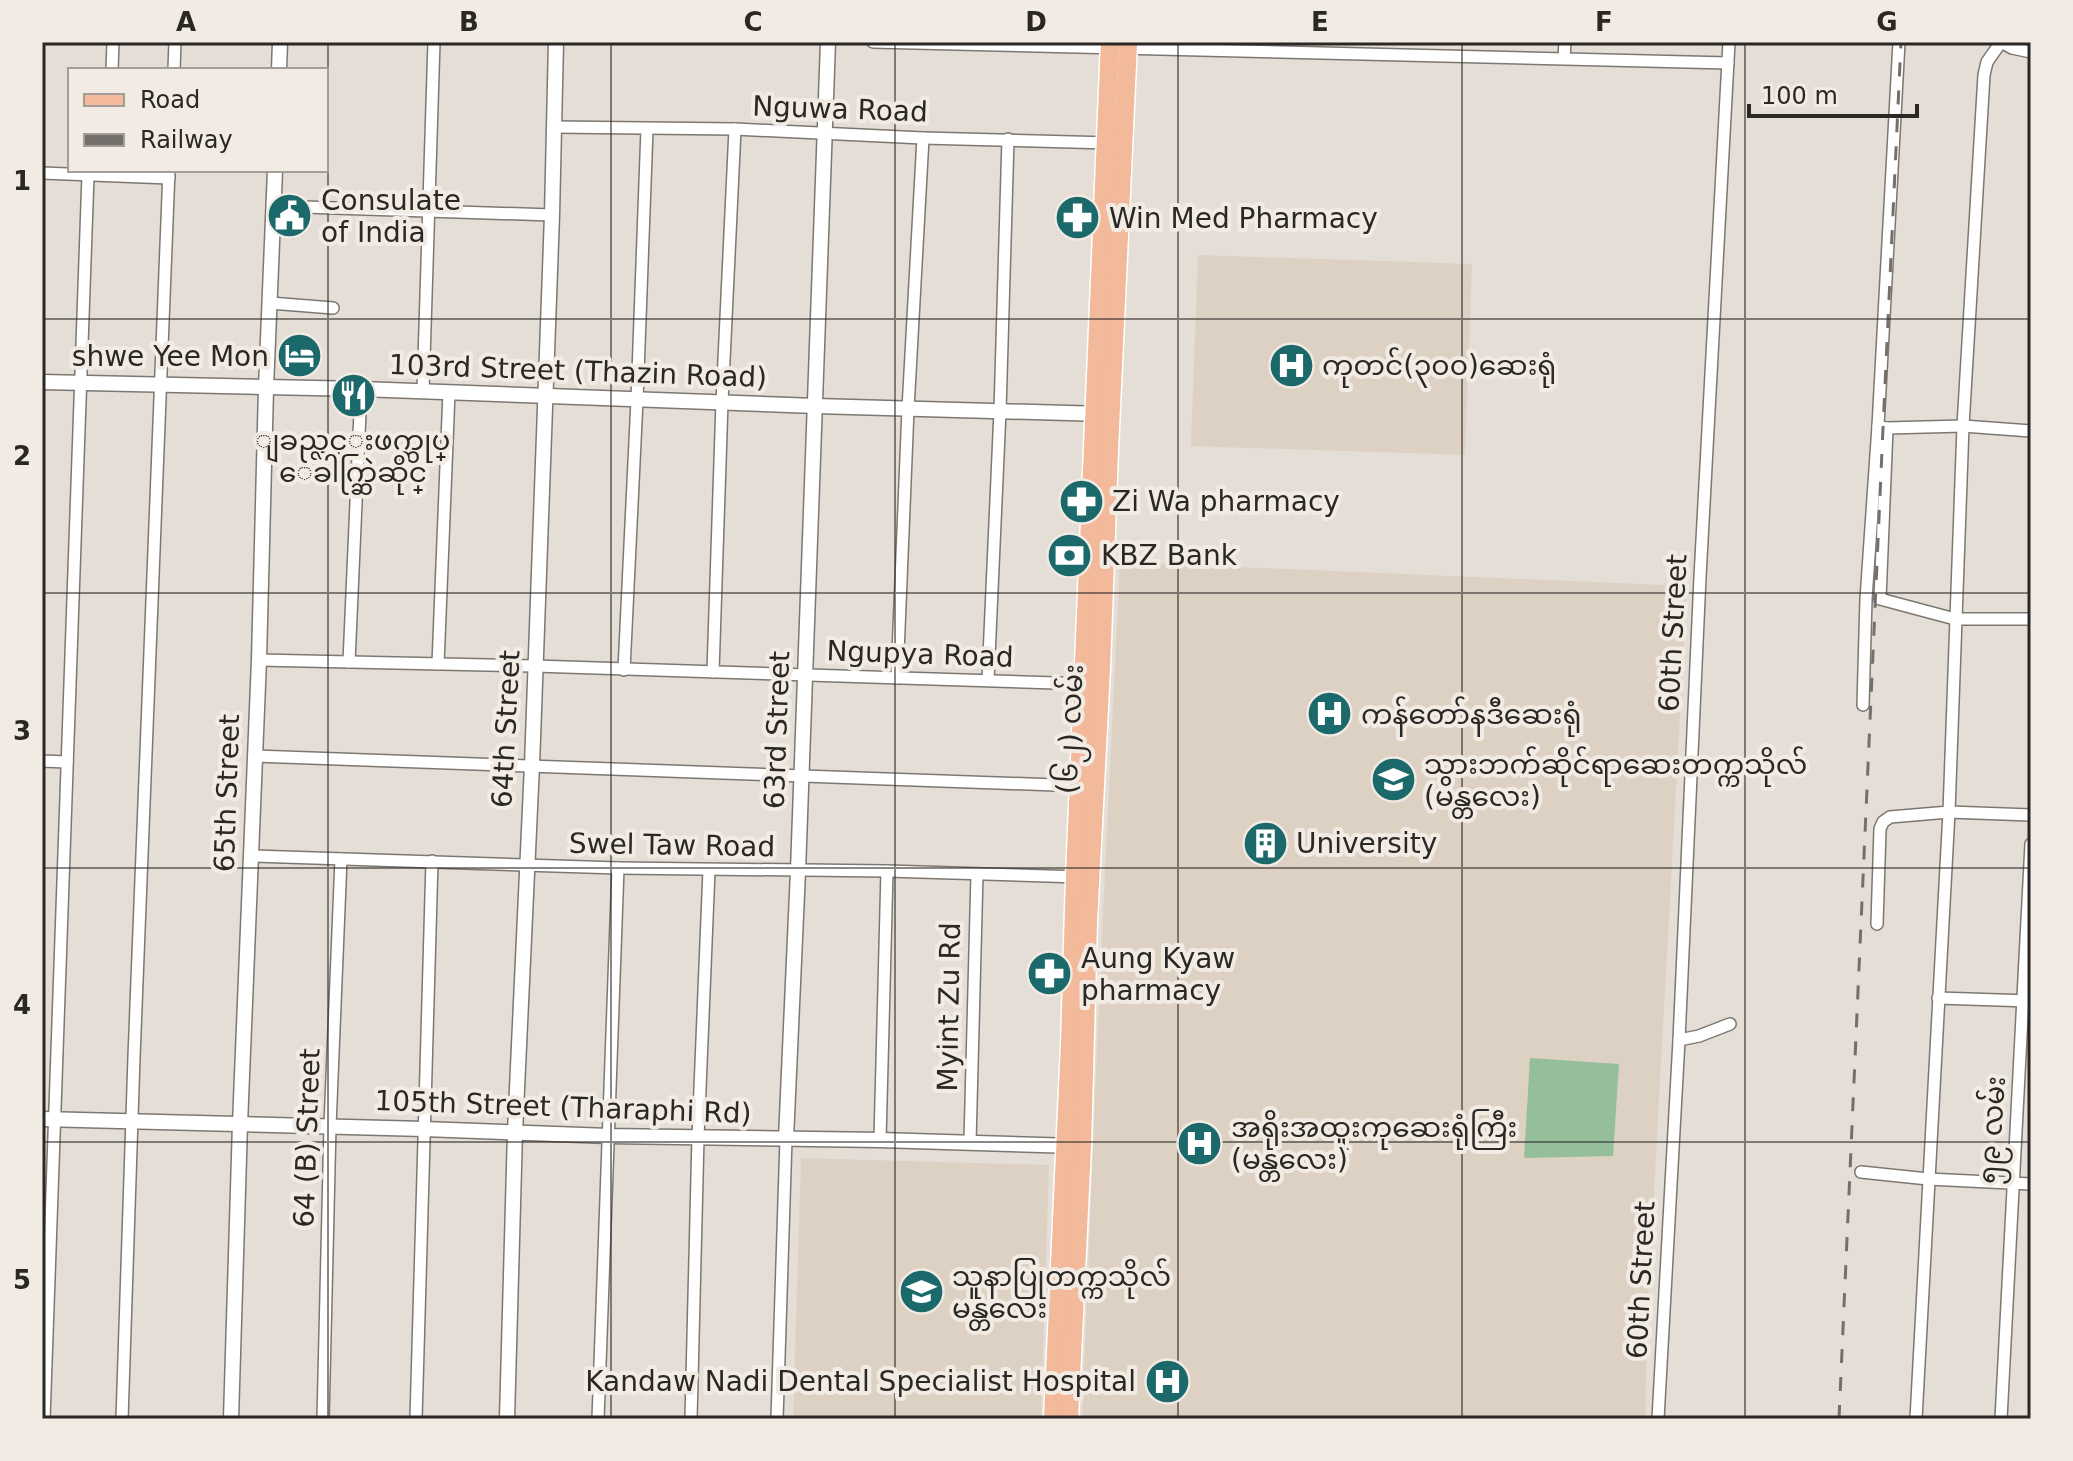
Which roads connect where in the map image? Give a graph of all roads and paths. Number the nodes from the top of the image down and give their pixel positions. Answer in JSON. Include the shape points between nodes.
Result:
{"nodes":[{"id":1,"x":113,"y":42,"type":"edge"},
{"id":2,"x":175,"y":42,"type":"edge"},
{"id":3,"x":280,"y":42,"type":"edge"},
{"id":4,"x":434,"y":42,"type":"edge"},
{"id":5,"x":556,"y":42,"type":"edge"},
{"id":6,"x":828,"y":42,"type":"edge"},
{"id":7,"x":873,"y":42,"type":"edge"},
{"id":8,"x":1565,"y":42,"type":"edge"},
{"id":9,"x":1729,"y":42,"type":"edge"},
{"id":10,"x":1899,"y":42,"type":"edge"},
{"id":11,"x":954,"y":44,"type":"edge"},
{"id":12,"x":1119,"y":46,"type":"edge"},
{"id":13,"x":1268,"y":46,"type":"edge"},
{"id":14,"x":1406,"y":48,"type":"edge"},
{"id":15,"x":2031,"y":52,"type":"edge"},
{"id":16,"x":1564,"y":58,"type":"junction"},
{"id":17,"x":1728,"y":63,"type":"junction"},
{"id":18,"x":112,"y":68,"type":"edge"},
{"id":19,"x":174,"y":68,"type":"edge"},
{"id":20,"x":279,"y":68,"type":"edge"},
{"id":21,"x":554,"y":127,"type":"junction"},
{"id":22,"x":647,"y":129,"type":"junction"},
{"id":23,"x":735,"y":129,"type":"junction"},
{"id":24,"x":826,"y":133,"type":"junction"},
{"id":25,"x":923,"y":138,"type":"junction"},
{"id":26,"x":1008,"y":139,"type":"junction"},
{"id":27,"x":1114,"y":143,"type":"junction"},
{"id":28,"x":275,"y":172,"type":"edge"},
{"id":29,"x":42,"y":173,"type":"edge"},
{"id":30,"x":108,"y":173,"type":"edge"},
{"id":31,"x":169,"y":174,"type":"edge"},
{"id":32,"x":88,"y":175,"type":"junction"},
{"id":33,"x":274,"y":206,"type":"junction"},
{"id":34,"x":429,"y":210,"type":"junction"},
{"id":35,"x":552,"y":215,"type":"junction"},
{"id":36,"x":270,"y":303,"type":"junction"},
{"id":37,"x":333,"y":308,"type":"dead end"},
{"id":38,"x":42,"y":382,"type":"edge"},
{"id":39,"x":80,"y":383,"type":"junction"},
{"id":40,"x":161,"y":384,"type":"junction"},
{"id":41,"x":266,"y":388,"type":"junction"},
{"id":42,"x":361,"y":389,"type":"junction"},
{"id":43,"x":423,"y":391,"type":"junction"},
{"id":44,"x":449,"y":392,"type":"junction"},
{"id":45,"x":545,"y":396,"type":"junction"},
{"id":46,"x":637,"y":400,"type":"junction"},
{"id":47,"x":722,"y":402,"type":"junction"},
{"id":48,"x":816,"y":406,"type":"junction"},
{"id":49,"x":908,"y":409,"type":"junction"},
{"id":50,"x":1000,"y":411,"type":"junction"},
{"id":51,"x":1103,"y":414,"type":"junction"},
{"id":52,"x":1963,"y":426,"type":"junction"},
{"id":53,"x":1882,"y":427,"type":"junction"},
{"id":54,"x":2031,"y":431,"type":"edge"},
{"id":55,"x":1866,"y":599,"type":"junction"},
{"id":56,"x":1881,"y":601,"type":"junction"},
{"id":57,"x":1955,"y":619,"type":"junction"},
{"id":58,"x":2031,"y":619,"type":"edge"},
{"id":59,"x":259,"y":660,"type":"junction"},
{"id":60,"x":349,"y":662,"type":"junction"},
{"id":61,"x":438,"y":664,"type":"junction"},
{"id":62,"x":535,"y":666,"type":"junction"},
{"id":63,"x":624,"y":670,"type":"junction"},
{"id":64,"x":713,"y":672,"type":"junction"},
{"id":65,"x":805,"y":674,"type":"junction"},
{"id":66,"x":897,"y":678,"type":"junction"},
{"id":67,"x":988,"y":679,"type":"junction"},
{"id":68,"x":1092,"y":684,"type":"junction"},
{"id":69,"x":1863,"y":705,"type":"dead end"},
{"id":70,"x":255,"y":756,"type":"junction"},
{"id":71,"x":42,"y":761,"type":"edge"},
{"id":72,"x":67,"y":762,"type":"junction"},
{"id":73,"x":532,"y":765,"type":"junction"},
{"id":74,"x":802,"y":775,"type":"junction"},
{"id":75,"x":1087,"y":786,"type":"junction"},
{"id":76,"x":1949,"y":812,"type":"junction"},
{"id":77,"x":2031,"y":815,"type":"edge"},
{"id":78,"x":2031,"y":844,"type":"edge"},
{"id":79,"x":251,"y":856,"type":"junction"},
{"id":80,"x":341,"y":859,"type":"junction"},
{"id":81,"x":432,"y":861,"type":"junction"},
{"id":82,"x":526,"y":865,"type":"junction"},
{"id":83,"x":618,"y":868,"type":"junction"},
{"id":84,"x":709,"y":870,"type":"junction"},
{"id":85,"x":798,"y":871,"type":"junction"},
{"id":86,"x":887,"y":871,"type":"junction"},
{"id":87,"x":977,"y":874,"type":"junction"},
{"id":88,"x":1083,"y":877,"type":"junction"},
{"id":89,"x":1877,"y":924,"type":"dead end"},
{"id":90,"x":1938,"y":998,"type":"junction"},
{"id":91,"x":2028,"y":1001,"type":"edge"},
{"id":92,"x":1730,"y":1024,"type":"dead end"},
{"id":93,"x":1679,"y":1040,"type":"junction"},
{"id":94,"x":48,"y":1119,"type":"edge"},
{"id":95,"x":132,"y":1121,"type":"junction"},
{"id":96,"x":240,"y":1124,"type":"junction"},
{"id":97,"x":330,"y":1126,"type":"junction"},
{"id":98,"x":424,"y":1129,"type":"junction"},
{"id":99,"x":515,"y":1132,"type":"junction"},
{"id":100,"x":609,"y":1136,"type":"junction"},
{"id":101,"x":698,"y":1137,"type":"junction"},
{"id":102,"x":786,"y":1139,"type":"junction"},
{"id":103,"x":880,"y":1140,"type":"junction"},
{"id":104,"x":970,"y":1142,"type":"junction"},
{"id":105,"x":1074,"y":1146,"type":"junction"},
{"id":106,"x":1861,"y":1172,"type":"dead end"},
{"id":107,"x":1928,"y":1179,"type":"junction"},
{"id":108,"x":2012,"y":1183,"type":"junction"},
{"id":109,"x":2031,"y":1184,"type":"edge"},
{"id":110,"x":44,"y":1419,"type":"edge"},
{"id":111,"x":122,"y":1419,"type":"edge"},
{"id":112,"x":231,"y":1419,"type":"edge"},
{"id":113,"x":323,"y":1419,"type":"edge"},
{"id":114,"x":416,"y":1419,"type":"edge"},
{"id":115,"x":507,"y":1419,"type":"edge"},
{"id":116,"x":598,"y":1419,"type":"edge"},
{"id":117,"x":691,"y":1419,"type":"edge"},
{"id":118,"x":777,"y":1419,"type":"edge"},
{"id":119,"x":1053,"y":1419,"type":"edge"},
{"id":120,"x":1069,"y":1419,"type":"edge"},
{"id":121,"x":1658,"y":1419,"type":"edge"},
{"id":122,"x":1916,"y":1419,"type":"edge"},
{"id":123,"x":2001,"y":1419,"type":"edge"}],
"edges":[{"from":1,"to":18,"type":"street"},
{"from":2,"to":19,"type":"street"},
{"from":3,"to":20,"type":"street"},
{"from":4,"to":34,"type":"street"},
{"from":5,"to":21,"type":"street","name":"64th Street"},
{"from":6,"to":24,"type":"street","name":"63rd Street"},
{"from":7,"to":11,"type":"street"},
{"from":8,"to":16,"type":"street"},
{"from":9,"to":17,"type":"street","name":"60th Street"},
{"from":10,"to":53,"type":"street"},
{"from":11,"to":12,"type":"street"},
{"from":12,"to":13,"type":"street"},
{"from":12,"to":27,"type":"main road","name":"(၆၂) လမ်း"},
{"from":13,"to":14,"type":"street"},
{"from":14,"to":16,"type":"street"},
{"from":15,"to":52,"type":"street","via":[[2001,42],[1984,75]]},
{"from":16,"to":17,"type":"street"},
{"from":17,"to":93,"type":"street","name":"60th Street"},
{"from":21,"to":22,"type":"street","name":"Nguwa Road"},
{"from":21,"to":35,"type":"street","name":"64th Street"},
{"from":22,"to":23,"type":"street","name":"Nguwa Road"},
{"from":22,"to":46,"type":"street"},
{"from":23,"to":24,"type":"street","name":"Nguwa Road"},
{"from":23,"to":47,"type":"street"},
{"from":24,"to":25,"type":"street","name":"Nguwa Road"},
{"from":24,"to":48,"type":"street","name":"63rd Street"},
{"from":25,"to":26,"type":"street","name":"Nguwa Road"},
{"from":25,"to":49,"type":"street"},
{"from":26,"to":27,"type":"street","name":"Nguwa Road"},
{"from":26,"to":50,"type":"street"},
{"from":27,"to":51,"type":"main road","name":"(၆၂) လမ်း"},
{"from":28,"to":33,"type":"street","name":"65th Street"},
{"from":29,"to":32,"type":"street"},
{"from":30,"to":31,"type":"street"},
{"from":30,"to":32,"type":"street"},
{"from":31,"to":40,"type":"street"},
{"from":32,"to":39,"type":"street"},
{"from":33,"to":34,"type":"street"},
{"from":33,"to":36,"type":"street","name":"65th Street"},
{"from":34,"to":35,"type":"street"},
{"from":34,"to":43,"type":"street"},
{"from":35,"to":45,"type":"street","name":"64th Street"},
{"from":36,"to":37,"type":"street"},
{"from":36,"to":41,"type":"street","name":"65th Street"},
{"from":38,"to":39,"type":"street","name":"103rd Street (Thazin Road)"},
{"from":39,"to":40,"type":"street","name":"103rd Street (Thazin Road)"},
{"from":39,"to":72,"type":"street"},
{"from":40,"to":41,"type":"street","name":"103rd Street (Thazin Road)"},
{"from":40,"to":95,"type":"street"},
{"from":41,"to":42,"type":"street","name":"103rd Street (Thazin Road)"},
{"from":41,"to":59,"type":"street","name":"65th Street"},
{"from":42,"to":43,"type":"street","name":"103rd Street (Thazin Road)"},
{"from":42,"to":60,"type":"street"},
{"from":43,"to":44,"type":"street","name":"103rd Street (Thazin Road)"},
{"from":44,"to":45,"type":"street","name":"103rd Street (Thazin Road)"},
{"from":44,"to":61,"type":"street"},
{"from":45,"to":46,"type":"street","name":"103rd Street (Thazin Road)"},
{"from":45,"to":62,"type":"street","name":"64th Street"},
{"from":46,"to":47,"type":"street","name":"103rd Street (Thazin Road)"},
{"from":46,"to":63,"type":"street"},
{"from":47,"to":48,"type":"street","name":"103rd Street (Thazin Road)"},
{"from":47,"to":64,"type":"street"},
{"from":48,"to":49,"type":"street","name":"103rd Street (Thazin Road)"},
{"from":48,"to":65,"type":"street","name":"63rd Street"},
{"from":49,"to":50,"type":"street","name":"103rd Street (Thazin Road)"},
{"from":49,"to":66,"type":"street"},
{"from":50,"to":51,"type":"street","name":"103rd Street (Thazin Road)"},
{"from":50,"to":67,"type":"street"},
{"from":51,"to":68,"type":"main road","name":"(၆၂) လမ်း"},
{"from":52,"to":53,"type":"street"},
{"from":52,"to":54,"type":"street"},
{"from":52,"to":57,"type":"street"},
{"from":53,"to":55,"type":"street"},
{"from":53,"to":56,"type":"street"},
{"from":55,"to":56,"type":"street"},
{"from":55,"to":69,"type":"street"},
{"from":56,"to":57,"type":"street"},
{"from":57,"to":58,"type":"street"},
{"from":57,"to":76,"type":"street"},
{"from":59,"to":60,"type":"street","name":"Ngupya Road"},
{"from":59,"to":70,"type":"street","name":"65th Street"},
{"from":60,"to":61,"type":"street","name":"Ngupya Road"},
{"from":61,"to":62,"type":"street","name":"Ngupya Road"},
{"from":62,"to":63,"type":"street","name":"Ngupya Road"},
{"from":62,"to":73,"type":"street","name":"64th Street"},
{"from":63,"to":64,"type":"street","name":"Ngupya Road"},
{"from":64,"to":65,"type":"street","name":"Ngupya Road"},
{"from":65,"to":66,"type":"street","name":"Ngupya Road"},
{"from":65,"to":74,"type":"street","name":"63rd Street"},
{"from":66,"to":67,"type":"street","name":"Ngupya Road"},
{"from":67,"to":68,"type":"street","name":"Ngupya Road"},
{"from":68,"to":75,"type":"main road","name":"(၆၂) လမ်း"},
{"from":70,"to":73,"type":"street"},
{"from":70,"to":79,"type":"street","name":"65th Street"},
{"from":71,"to":72,"type":"street"},
{"from":72,"to":94,"type":"street"},
{"from":73,"to":74,"type":"street"},
{"from":73,"to":82,"type":"street","name":"64th Street"},
{"from":74,"to":75,"type":"street"},
{"from":74,"to":85,"type":"street","name":"63rd Street"},
{"from":75,"to":88,"type":"main road","name":"(၆၂) လမ်း"},
{"from":76,"to":77,"type":"street"},
{"from":76,"to":89,"type":"street","via":[[1883,822]]},
{"from":76,"to":90,"type":"street"},
{"from":78,"to":91,"type":"street","name":"၅၉ လမ်း"},
{"from":79,"to":80,"type":"street","name":"Swel Taw Road"},
{"from":79,"to":96,"type":"street","name":"65th Street"},
{"from":80,"to":81,"type":"street","name":"Swel Taw Road"},
{"from":80,"to":97,"type":"street","name":"64 (B) Street"},
{"from":81,"to":82,"type":"street","name":"Swel Taw Road"},
{"from":81,"to":98,"type":"street"},
{"from":82,"to":83,"type":"street","name":"Swel Taw Road"},
{"from":82,"to":99,"type":"street","name":"64th Street"},
{"from":83,"to":84,"type":"street","name":"Swel Taw Road"},
{"from":83,"to":100,"type":"street"},
{"from":84,"to":85,"type":"street","name":"Swel Taw Road"},
{"from":84,"to":101,"type":"street"},
{"from":85,"to":86,"type":"street","name":"Swel Taw Road"},
{"from":85,"to":102,"type":"street","name":"63rd Street"},
{"from":86,"to":87,"type":"street","name":"Swel Taw Road"},
{"from":86,"to":103,"type":"street"},
{"from":87,"to":88,"type":"street","name":"Swel Taw Road"},
{"from":87,"to":104,"type":"street","name":"Myint Zu Rd"},
{"from":88,"to":105,"type":"main road","name":"(၆၂) လမ်း","via":[[1084,1044]]},
{"from":90,"to":91,"type":"street"},
{"from":90,"to":107,"type":"street"},
{"from":91,"to":108,"type":"street","name":"၅၉ လမ်း"},
{"from":92,"to":93,"type":"street"},
{"from":93,"to":121,"type":"street","name":"60th Street"},
{"from":94,"to":95,"type":"street","name":"105th Street (Tharaphi Rd)"},
{"from":94,"to":110,"type":"street"},
{"from":95,"to":96,"type":"street","name":"105th Street (Tharaphi Rd)"},
{"from":95,"to":111,"type":"street"},
{"from":96,"to":97,"type":"street","name":"105th Street (Tharaphi Rd)"},
{"from":96,"to":112,"type":"street","name":"65th Street"},
{"from":97,"to":98,"type":"street","name":"105th Street (Tharaphi Rd)"},
{"from":97,"to":113,"type":"street","name":"64 (B) Street"},
{"from":98,"to":99,"type":"street","name":"105th Street (Tharaphi Rd)"},
{"from":98,"to":114,"type":"street"},
{"from":99,"to":100,"type":"street","name":"105th Street (Tharaphi Rd)"},
{"from":99,"to":115,"type":"street","name":"64th Street"},
{"from":100,"to":101,"type":"street","name":"105th Street (Tharaphi Rd)"},
{"from":100,"to":116,"type":"street"},
{"from":101,"to":102,"type":"street","name":"105th Street (Tharaphi Rd)"},
{"from":101,"to":117,"type":"street"},
{"from":102,"to":103,"type":"street","name":"105th Street (Tharaphi Rd)"},
{"from":102,"to":118,"type":"street","name":"63rd Street"},
{"from":103,"to":104,"type":"street","name":"105th Street (Tharaphi Rd)"},
{"from":104,"to":105,"type":"street","name":"105th Street (Tharaphi Rd)"},
{"from":105,"to":119,"type":"main road","name":"(၆၂) လမ်း"},
{"from":105,"to":120,"type":"main road","name":"(၆၂) လမ်း"},
{"from":106,"to":107,"type":"street"},
{"from":107,"to":108,"type":"street"},
{"from":107,"to":122,"type":"street"},
{"from":108,"to":109,"type":"street"},
{"from":108,"to":123,"type":"street","name":"၅၉ လမ်း"}]}
